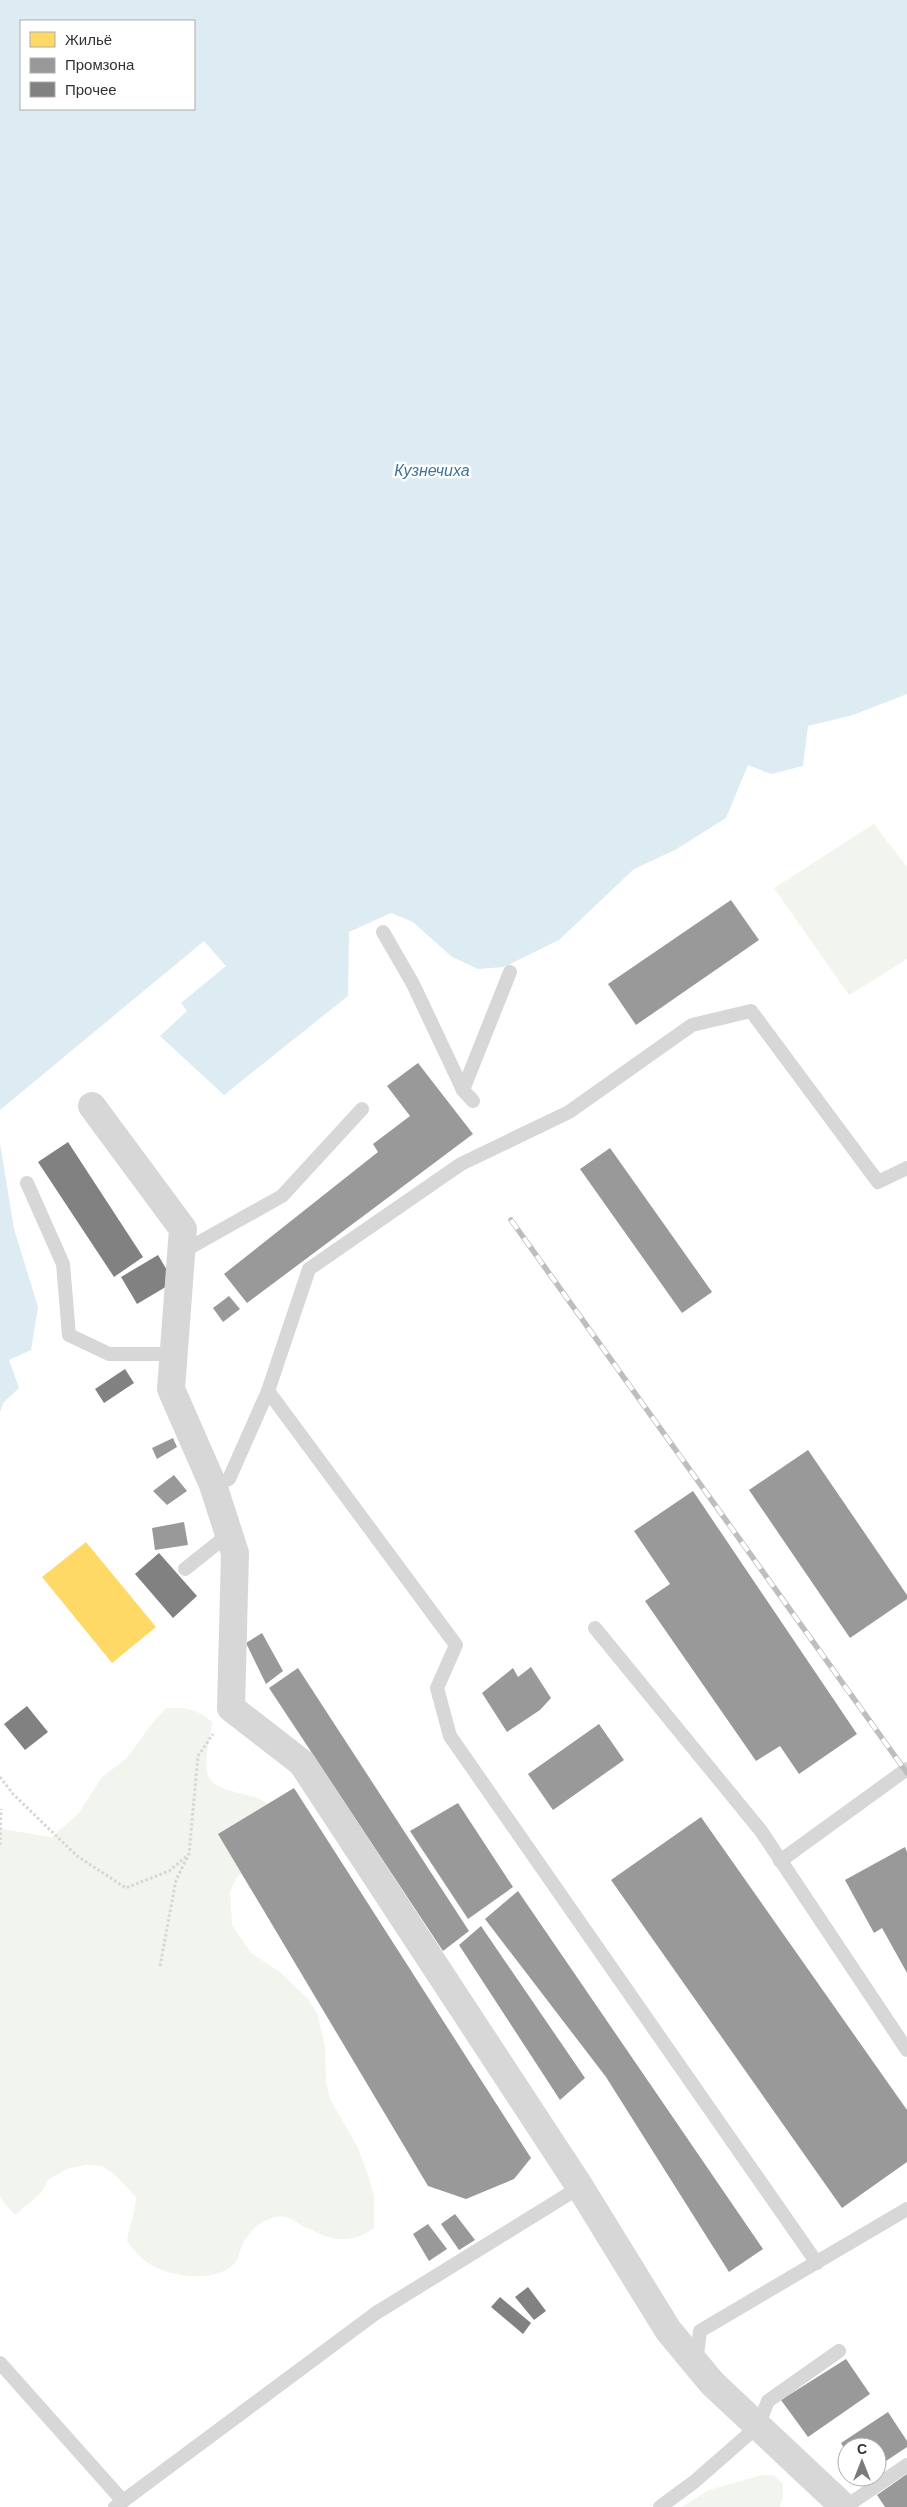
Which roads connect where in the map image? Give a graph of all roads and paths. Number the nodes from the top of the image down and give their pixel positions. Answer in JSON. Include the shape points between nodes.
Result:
{"nodes":[{"id":1,"x":383,"y":932,"type":"dead end"},
{"id":2,"x":510,"y":972,"type":"dead end"},
{"id":3,"x":463,"y":1090,"type":"junction"},
{"id":4,"x":473,"y":1101,"type":"dead end"},
{"id":5,"x":92,"y":1106,"type":"dead end"},
{"id":6,"x":362,"y":1109,"type":"dead end"},
{"id":7,"x":907,"y":1168,"type":"edge"},
{"id":8,"x":28,"y":1183,"type":"dead end"},
{"id":9,"x":182,"y":1252,"type":"junction"},
{"id":10,"x":172,"y":1354,"type":"junction"},
{"id":11,"x":268,"y":1391,"type":"junction"},
{"id":12,"x":213,"y":1485,"type":"junction"},
{"id":13,"x":229,"y":1534,"type":"junction"},
{"id":14,"x":185,"y":1569,"type":"dead end"},
{"id":15,"x":595,"y":1628,"type":"dead end"},
{"id":16,"x":231,"y":1708,"type":"junction"},
{"id":17,"x":907,"y":1770,"type":"edge"},
{"id":18,"x":0,"y":1777,"type":"edge"},
{"id":19,"x":1,"y":1809,"type":"edge"},
{"id":20,"x":0,"y":1846,"type":"edge"},
{"id":21,"x":189,"y":1854,"type":"junction"},
{"id":22,"x":780,"y":1861,"type":"junction"},
{"id":23,"x":160,"y":1966,"type":"dead end"},
{"id":24,"x":907,"y":2050,"type":"edge"},
{"id":25,"x":580,"y":2187,"type":"junction"},
{"id":26,"x":907,"y":2209,"type":"edge"},
{"id":27,"x":816,"y":2263,"type":"junction"},
{"id":28,"x":839,"y":2351,"type":"dead end"},
{"id":29,"x":0,"y":2363,"type":"edge"},
{"id":30,"x":696,"y":2364,"type":"junction"},
{"id":31,"x":758,"y":2426,"type":"junction"},
{"id":32,"x":907,"y":2465,"type":"edge"},
{"id":33,"x":119,"y":2504,"type":"edge"},
{"id":34,"x":660,"y":2507,"type":"edge"},
{"id":35,"x":844,"y":2507,"type":"edge"}],
"edges":[{"from":1,"to":3,"type":"lane","via":[[413,984]]},
{"from":2,"to":3,"type":"lane"},
{"from":3,"to":4,"type":"lane"},
{"from":5,"to":9,"type":"street","via":[[183,1229]]},
{"from":6,"to":9,"type":"lane","via":[[282,1196]]},
{"from":7,"to":11,"type":"lane","via":[[878,1182],[751,1011],[692,1024],[569,1112],[461,1164],[309,1269]]},
{"from":8,"to":10,"type":"lane","via":[[63,1264],[69,1334],[109,1354]]},
{"from":9,"to":10,"type":"street"},
{"from":10,"to":12,"type":"street","via":[[172,1389]]},
{"from":11,"to":12,"type":"lane","via":[[229,1479]]},
{"from":11,"to":27,"type":"lane","via":[[456,1645],[438,1688],[450,1736]]},
{"from":12,"to":13,"type":"street"},
{"from":13,"to":14,"type":"lane"},
{"from":13,"to":16,"type":"street","via":[[235,1553]]},
{"from":15,"to":22,"type":"lane","via":[[760,1831]]},
{"from":16,"to":21,"type":"path","via":[[198,1756]]},
{"from":16,"to":25,"type":"street","via":[[302,1763]]},
{"from":17,"to":22,"type":"lane"},
{"from":18,"to":21,"type":"path","via":[[13,1794],[77,1856],[126,1888],[169,1871]]},
{"from":19,"to":20,"type":"path"},
{"from":21,"to":23,"type":"path","via":[[176,1880]]},
{"from":22,"to":24,"type":"lane"},
{"from":25,"to":30,"type":"street","via":[[668,2330]]},
{"from":25,"to":33,"type":"lane","via":[[376,2313]]},
{"from":26,"to":27,"type":"lane"},
{"from":27,"to":30,"type":"lane","via":[[700,2331]]},
{"from":28,"to":31,"type":"lane","via":[[768,2402]]},
{"from":29,"to":33,"type":"lane"},
{"from":30,"to":31,"type":"street"},
{"from":31,"to":34,"type":"lane"},
{"from":31,"to":35,"type":"street"},
{"from":32,"to":35,"type":"lane"}]}
